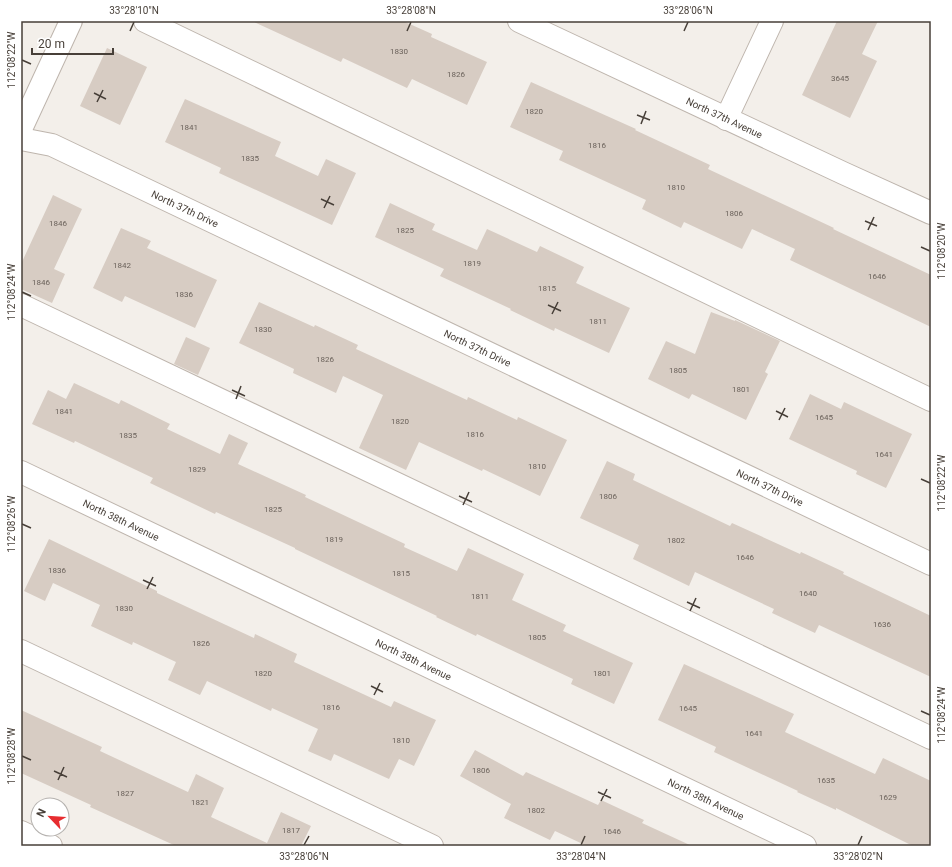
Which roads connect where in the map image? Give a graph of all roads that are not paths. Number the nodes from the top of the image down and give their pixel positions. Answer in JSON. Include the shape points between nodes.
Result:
{"nodes":[{"id":1,"x":71,"y":21,"type":"edge"},
{"id":2,"x":145,"y":21,"type":"edge"},
{"id":3,"x":519,"y":21,"type":"edge"},
{"id":4,"x":772,"y":21,"type":"edge"},
{"id":5,"x":726,"y":119,"type":"junction"},
{"id":6,"x":21,"y":129,"type":"edge"},
{"id":7,"x":21,"y":140,"type":"edge"},
{"id":8,"x":931,"y":213,"type":"edge"},
{"id":9,"x":21,"y":305,"type":"edge"},
{"id":10,"x":931,"y":400,"type":"edge"},
{"id":11,"x":21,"y":472,"type":"edge"},
{"id":12,"x":931,"y":564,"type":"edge"},
{"id":13,"x":21,"y":651,"type":"edge"},
{"id":14,"x":931,"y":738,"type":"edge"},
{"id":15,"x":21,"y":832,"type":"edge"},
{"id":16,"x":51,"y":846,"type":"edge"},
{"id":17,"x":432,"y":846,"type":"edge"},
{"id":18,"x":805,"y":846,"type":"edge"}],
"edges":[{"from":1,"to":6,"type":"street"},
{"from":2,"to":10,"type":"street"},
{"from":3,"to":5,"type":"street","name":"North 37th Avenue"},
{"from":4,"to":5,"type":"street"},
{"from":5,"to":8,"type":"street","name":"North 37th Avenue"},
{"from":7,"to":12,"type":"street","name":"North 37th Drive","via":[[52,145]]},
{"from":9,"to":14,"type":"street"},
{"from":11,"to":18,"type":"street","name":"North 38th Avenue"},
{"from":13,"to":17,"type":"street"},
{"from":15,"to":16,"type":"street"}]}
